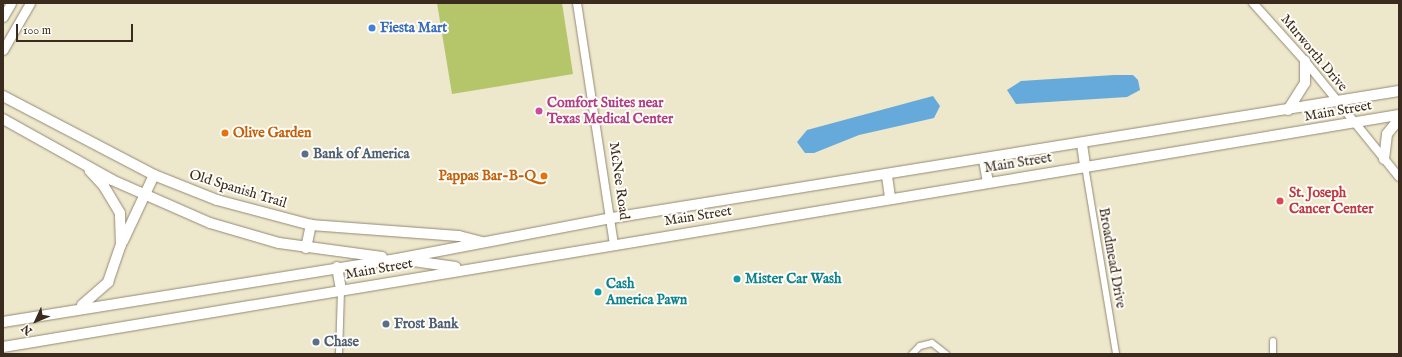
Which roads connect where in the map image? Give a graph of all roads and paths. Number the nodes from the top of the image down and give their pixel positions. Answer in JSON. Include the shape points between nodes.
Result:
{"nodes":[{"id":1,"x":11,"y":3,"type":"edge"},
{"id":2,"x":30,"y":3,"type":"edge"},
{"id":3,"x":577,"y":3,"type":"edge"},
{"id":4,"x":1253,"y":3,"type":"edge"},
{"id":5,"x":3,"y":17,"type":"edge"},
{"id":6,"x":3,"y":50,"type":"edge"},
{"id":7,"x":1305,"y":61,"type":"junction"},
{"id":8,"x":1399,"y":91,"type":"edge"},
{"id":9,"x":3,"y":96,"type":"edge"},
{"id":10,"x":1337,"y":101,"type":"junction"},
{"id":11,"x":1288,"y":110,"type":"junction"},
{"id":12,"x":1399,"y":115,"type":"edge"},
{"id":13,"x":3,"y":119,"type":"edge"},
{"id":14,"x":1399,"y":119,"type":"edge"},
{"id":15,"x":1355,"y":122,"type":"junction"},
{"id":16,"x":1082,"y":144,"type":"junction"},
{"id":17,"x":1384,"y":159,"type":"junction"},
{"id":18,"x":984,"y":160,"type":"junction"},
{"id":19,"x":82,"y":162,"type":"junction"},
{"id":20,"x":1085,"y":166,"type":"junction"},
{"id":21,"x":154,"y":175,"type":"junction"},
{"id":22,"x":887,"y":176,"type":"junction"},
{"id":23,"x":1399,"y":177,"type":"edge"},
{"id":24,"x":988,"y":182,"type":"junction"},
{"id":25,"x":146,"y":196,"type":"junction"},
{"id":26,"x":890,"y":198,"type":"junction"},
{"id":27,"x":612,"y":218,"type":"junction"},
{"id":28,"x":311,"y":225,"type":"junction"},
{"id":29,"x":483,"y":242,"type":"junction"},
{"id":30,"x":614,"y":244,"type":"junction"},
{"id":31,"x":121,"y":245,"type":"junction"},
{"id":32,"x":306,"y":248,"type":"junction"},
{"id":33,"x":397,"y":259,"type":"junction"},
{"id":34,"x":337,"y":267,"type":"junction"},
{"id":35,"x":466,"y":268,"type":"junction"},
{"id":36,"x":341,"y":289,"type":"junction"},
{"id":37,"x":78,"y":307,"type":"junction"},
{"id":38,"x":3,"y":322,"type":"edge"},
{"id":39,"x":1273,"y":341,"type":"dead end"},
{"id":40,"x":3,"y":347,"type":"edge"},
{"id":41,"x":339,"y":354,"type":"edge"},
{"id":42,"x":912,"y":354,"type":"edge"},
{"id":43,"x":946,"y":354,"type":"edge"},
{"id":44,"x":1116,"y":354,"type":"edge"},
{"id":45,"x":1273,"y":354,"type":"edge"}],
"edges":[{"from":1,"to":5,"type":"main road"},
{"from":2,"to":6,"type":"main road"},
{"from":3,"to":27,"type":"street","name":"McNee Road"},
{"from":4,"to":7,"type":"street","name":"Murworth Drive"},
{"from":7,"to":10,"type":"street","name":"Murworth Drive"},
{"from":7,"to":11,"type":"main road","via":[[1305,84]]},
{"from":8,"to":10,"type":"main road","name":"Main Street"},
{"from":9,"to":21,"type":"main road","name":"Old Spanish Trail"},
{"from":10,"to":11,"type":"main road","name":"Main Street"},
{"from":10,"to":15,"type":"street","name":"Murworth Drive"},
{"from":11,"to":16,"type":"main road","name":"Main Street"},
{"from":12,"to":15,"type":"main road","name":"Main Street"},
{"from":13,"to":19,"type":"main road"},
{"from":14,"to":17,"type":"main road","via":[[1387,134]]},
{"from":15,"to":17,"type":"street","name":"Murworth Drive"},
{"from":15,"to":20,"type":"main road","name":"Main Street"},
{"from":16,"to":18,"type":"main road","name":"Main Street"},
{"from":16,"to":20,"type":"main road"},
{"from":17,"to":23,"type":"street","name":"Murworth Drive"},
{"from":18,"to":22,"type":"main road","name":"Main Street"},
{"from":18,"to":24,"type":"main road"},
{"from":19,"to":25,"type":"main road"},
{"from":19,"to":31,"type":"main road","via":[[104,186],[120,213]]},
{"from":20,"to":24,"type":"main road","name":"Main Street"},
{"from":20,"to":44,"type":"street","name":"Broadmead Drive"},
{"from":21,"to":25,"type":"main road"},
{"from":21,"to":28,"type":"main road","name":"Old Spanish Trail","via":[[217,200]]},
{"from":22,"to":26,"type":"main road"},
{"from":22,"to":27,"type":"main road","name":"Main Street"},
{"from":24,"to":26,"type":"main road","name":"Main Street"},
{"from":25,"to":31,"type":"main road"},
{"from":25,"to":32,"type":"main road","via":[[210,223]]},
{"from":26,"to":30,"type":"main road","name":"Main Street"},
{"from":27,"to":29,"type":"main road","name":"Main Street"},
{"from":27,"to":30,"type":"street","name":"McNee Road"},
{"from":28,"to":29,"type":"main road","name":"Old Spanish Trail","via":[[459,236]]},
{"from":28,"to":32,"type":"main road"},
{"from":29,"to":33,"type":"main road","name":"Main Street"},
{"from":30,"to":35,"type":"main road","name":"Main Street"},
{"from":31,"to":37,"type":"main road","via":[[108,282]]},
{"from":32,"to":33,"type":"main road"},
{"from":33,"to":34,"type":"main road","name":"Main Street"},
{"from":33,"to":35,"type":"main road"},
{"from":34,"to":36,"type":"main road"},
{"from":34,"to":37,"type":"main road","name":"Main Street"},
{"from":35,"to":36,"type":"main road","name":"Main Street"},
{"from":36,"to":40,"type":"main road","name":"Main Street"},
{"from":36,"to":41,"type":"street"},
{"from":37,"to":38,"type":"main road","name":"Main Street"},
{"from":39,"to":45,"type":"street"},
{"from":42,"to":43,"type":"street","via":[[920,346],[932,343]]}]}
